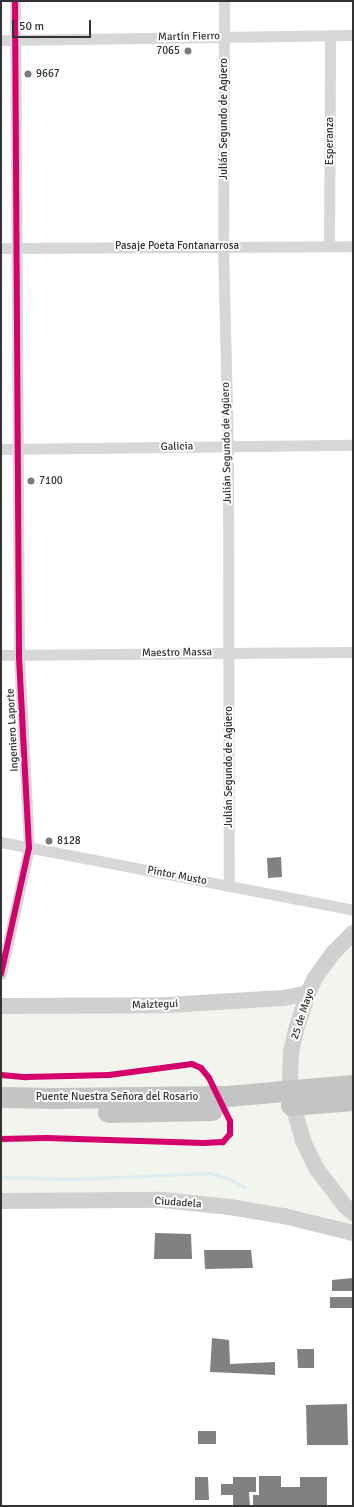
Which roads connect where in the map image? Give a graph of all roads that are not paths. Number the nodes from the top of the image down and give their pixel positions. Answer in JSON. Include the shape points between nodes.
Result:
{"nodes":[{"id":1,"x":15,"y":1,"type":"edge"},
{"id":2,"x":224,"y":1,"type":"edge"},
{"id":3,"x":330,"y":35,"type":"junction"},
{"id":4,"x":353,"y":35,"type":"edge"},
{"id":5,"x":224,"y":36,"type":"junction"},
{"id":6,"x":1,"y":40,"type":"edge"},
{"id":7,"x":15,"y":40,"type":"junction"},
{"id":8,"x":223,"y":246,"type":"junction"},
{"id":9,"x":329,"y":246,"type":"junction"},
{"id":10,"x":353,"y":246,"type":"edge"},
{"id":11,"x":1,"y":248,"type":"edge"},
{"id":12,"x":17,"y":248,"type":"junction"},
{"id":13,"x":353,"y":445,"type":"edge"},
{"id":14,"x":228,"y":446,"type":"junction"},
{"id":15,"x":18,"y":449,"type":"junction"},
{"id":16,"x":1,"y":450,"type":"edge"},
{"id":17,"x":229,"y":652,"type":"junction"},
{"id":18,"x":353,"y":652,"type":"edge"},
{"id":19,"x":19,"y":654,"type":"junction"},
{"id":20,"x":1,"y":655,"type":"edge"},
{"id":21,"x":1,"y":842,"type":"edge"},
{"id":22,"x":29,"y":848,"type":"junction"},
{"id":23,"x":229,"y":886,"type":"junction"},
{"id":24,"x":353,"y":910,"type":"edge"},
{"id":25,"x":353,"y":933,"type":"edge"},
{"id":26,"x":1,"y":974,"type":"edge"},
{"id":27,"x":308,"y":994,"type":"junction"},
{"id":28,"x":1,"y":1006,"type":"edge"},
{"id":29,"x":353,"y":1085,"type":"edge"},
{"id":30,"x":1,"y":1097,"type":"edge"},
{"id":31,"x":353,"y":1100,"type":"edge"},
{"id":32,"x":1,"y":1111,"type":"edge"},
{"id":33,"x":1,"y":1201,"type":"edge"},
{"id":34,"x":353,"y":1213,"type":"edge"},
{"id":35,"x":353,"y":1232,"type":"edge"}],
"edges":[{"from":1,"to":7,"type":"street","name":"Ingeniero Laporte"},
{"from":2,"to":5,"type":"street","name":"Julián Segundo de Agüero"},
{"from":3,"to":4,"type":"street","name":"Martín Fierro"},
{"from":3,"to":5,"type":"street","name":"Martín Fierro"},
{"from":3,"to":9,"type":"street","name":"Esperanza"},
{"from":5,"to":7,"type":"street","name":"Martín Fierro"},
{"from":5,"to":8,"type":"street","name":"Julián Segundo de Agüero"},
{"from":6,"to":7,"type":"street","name":"Martín Fierro"},
{"from":7,"to":12,"type":"street","name":"Ingeniero Laporte"},
{"from":8,"to":9,"type":"street","name":"Pasaje Poeta Fontanarrosa"},
{"from":8,"to":12,"type":"street","name":"Pasaje Poeta Fontanarrosa"},
{"from":8,"to":14,"type":"street","name":"Julián Segundo de Agüero"},
{"from":9,"to":10,"type":"street","name":"Pasaje Poeta Fontanarrosa"},
{"from":11,"to":12,"type":"street","name":"Pasaje Poeta Fontanarrosa"},
{"from":12,"to":15,"type":"street","name":"Ingeniero Laporte"},
{"from":13,"to":14,"type":"street","name":"Galicia"},
{"from":14,"to":15,"type":"street","name":"Galicia"},
{"from":14,"to":17,"type":"street","name":"Julián Segundo de Agüero"},
{"from":15,"to":16,"type":"street","name":"Galicia"},
{"from":15,"to":19,"type":"street","name":"Ingeniero Laporte"},
{"from":17,"to":18,"type":"street","name":"Maestro Massa"},
{"from":17,"to":19,"type":"street","name":"Maestro Massa"},
{"from":17,"to":23,"type":"street","name":"Julián Segundo de Agüero"},
{"from":19,"to":20,"type":"street","name":"Maestro Massa"},
{"from":19,"to":22,"type":"street","name":"Ingeniero Laporte"},
{"from":21,"to":22,"type":"street","name":"Pintor Musto"},
{"from":22,"to":23,"type":"street","name":"Pintor Musto"},
{"from":22,"to":26,"type":"street","name":"Ingeniero Laporte"},
{"from":23,"to":24,"type":"street","name":"Pintor Musto"},
{"from":25,"to":27,"type":"main road","name":"25 de Mayo","via":[[333,953]]},
{"from":27,"to":28,"type":"main road","name":"Maiztegui","via":[[284,998],[168,1005]]},
{"from":27,"to":34,"type":"main road","name":"25 de Mayo","via":[[291,1052],[290,1082],[294,1109],[303,1141],[316,1168]]},
{"from":29,"to":30,"type":"highway","name":"Puente Nuestra Señora del Rosario","bridge":true,"via":[[226,1096]]},
{"from":31,"to":32,"type":"highway","name":"Puente Nuestra Señora del Rosario","bridge":true,"via":[[168,1112]]},
{"from":33,"to":35,"type":"main road","name":"Ciudadela","via":[[163,1200],[238,1208]]}]}
